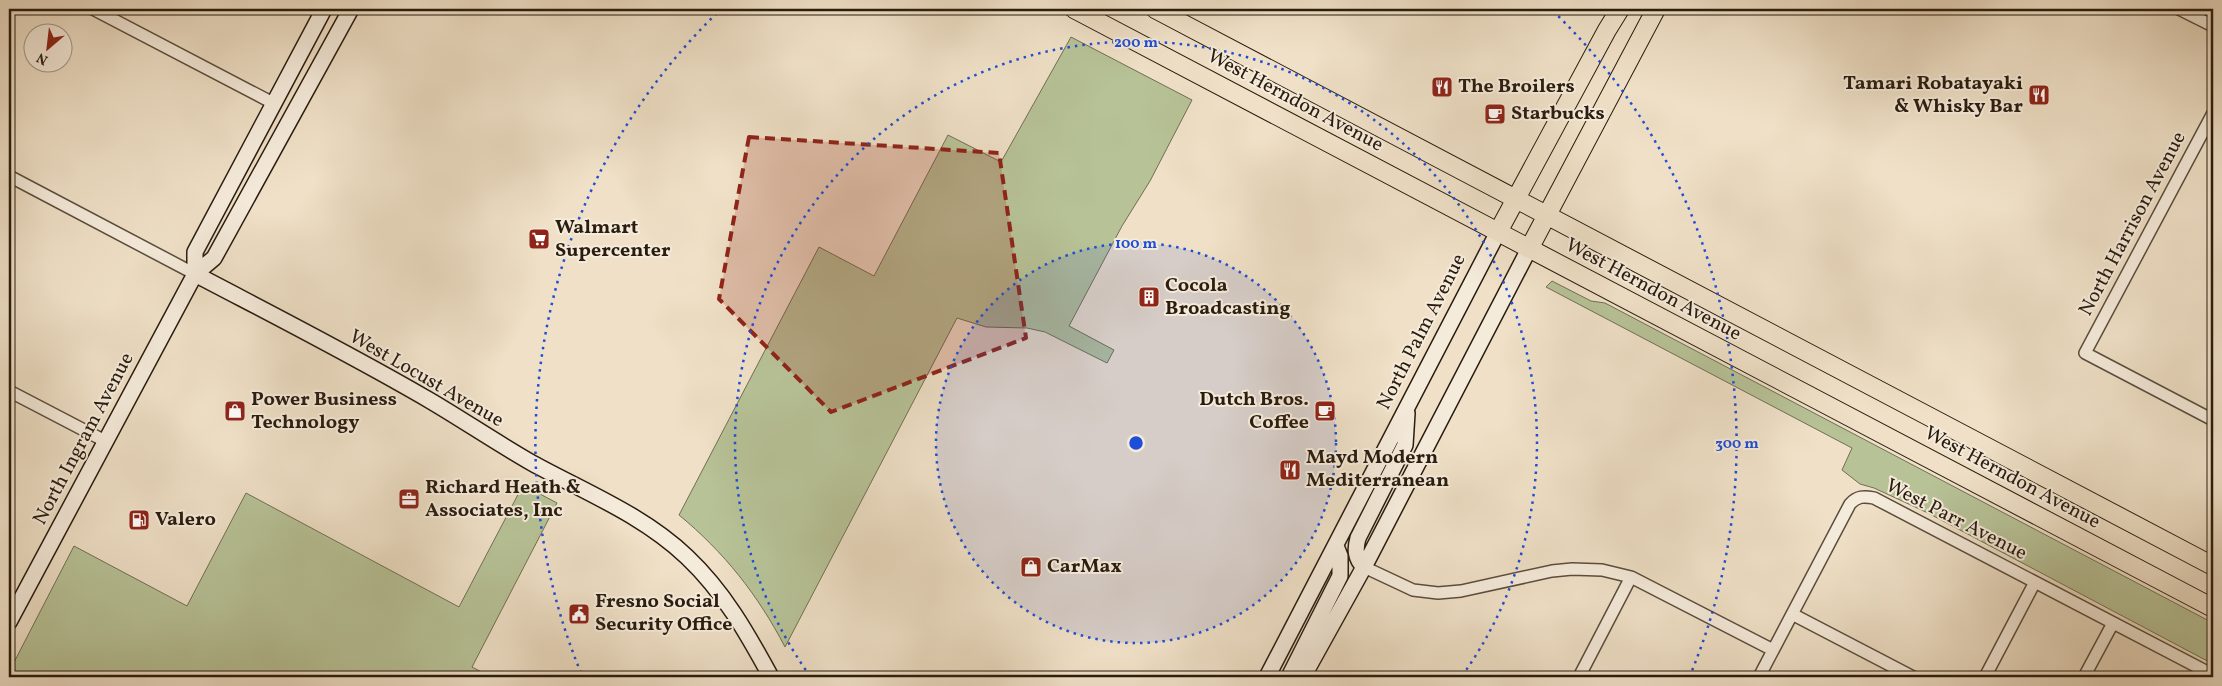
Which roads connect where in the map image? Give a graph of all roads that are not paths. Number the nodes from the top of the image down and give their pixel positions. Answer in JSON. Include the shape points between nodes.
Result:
{"nodes":[{"id":1,"x":93,"y":9,"type":"edge"},
{"id":2,"x":324,"y":9,"type":"edge"},
{"id":3,"x":351,"y":9,"type":"edge"},
{"id":4,"x":1074,"y":9,"type":"edge"},
{"id":5,"x":1155,"y":9,"type":"edge"},
{"id":6,"x":1620,"y":9,"type":"edge"},
{"id":7,"x":1656,"y":9,"type":"edge"},
{"id":8,"x":2179,"y":9,"type":"edge"},
{"id":9,"x":2213,"y":26,"type":"edge"},
{"id":10,"x":273,"y":103,"type":"junction"},
{"id":11,"x":2213,"y":113,"type":"edge"},
{"id":12,"x":9,"y":176,"type":"edge"},
{"id":13,"x":1517,"y":200,"type":"junction"},
{"id":14,"x":1547,"y":216,"type":"junction"},
{"id":15,"x":1498,"y":232,"type":"junction"},
{"id":16,"x":1529,"y":249,"type":"junction"},
{"id":17,"x":195,"y":274,"type":"junction"},
{"id":18,"x":9,"y":390,"type":"edge"},
{"id":19,"x":1407,"y":407,"type":"junction"},
{"id":20,"x":2213,"y":420,"type":"edge"},
{"id":21,"x":105,"y":441,"type":"junction"},
{"id":22,"x":1336,"y":546,"type":"junction"},
{"id":23,"x":2213,"y":566,"type":"edge"},
{"id":24,"x":1364,"y":567,"type":"junction"},
{"id":25,"x":1631,"y":577,"type":"junction"},
{"id":26,"x":2035,"y":582,"type":"junction"},
{"id":27,"x":2213,"y":608,"type":"edge"},
{"id":28,"x":11,"y":614,"type":"edge"},
{"id":29,"x":1792,"y":614,"type":"junction"},
{"id":30,"x":2113,"y":623,"type":"junction"},
{"id":31,"x":1773,"y":650,"type":"junction"},
{"id":32,"x":2213,"y":675,"type":"edge"},
{"id":33,"x":771,"y":677,"type":"edge"},
{"id":34,"x":1267,"y":677,"type":"edge"},
{"id":35,"x":1289,"y":677,"type":"edge"},
{"id":36,"x":1302,"y":677,"type":"edge"},
{"id":37,"x":1579,"y":677,"type":"edge"},
{"id":38,"x":1759,"y":677,"type":"edge"},
{"id":39,"x":1913,"y":677,"type":"edge"},
{"id":40,"x":1985,"y":677,"type":"edge"},
{"id":41,"x":2084,"y":677,"type":"edge"}],
"edges":[{"from":1,"to":10,"type":"street"},
{"from":2,"to":10,"type":"street","name":"North Ingram Avenue"},
{"from":3,"to":17,"type":"street","name":"North Ingram Avenue","via":[[214,258]]},
{"from":4,"to":15,"type":"main road","name":"West Herndon Avenue"},
{"from":5,"to":13,"type":"main road","name":"West Herndon Avenue"},
{"from":6,"to":13,"type":"main road","name":"North Palm Avenue"},
{"from":7,"to":14,"type":"main road"},
{"from":8,"to":9,"type":"street"},
{"from":10,"to":17,"type":"street","name":"North Ingram Avenue","via":[[196,252]]},
{"from":11,"to":20,"type":"street","name":"North Harrison Avenue","via":[[2085,353]]},
{"from":12,"to":17,"type":"street","name":"West Locust Avenue"},
{"from":13,"to":14,"type":"main road","name":"West Herndon Avenue"},
{"from":13,"to":15,"type":"main road","name":"North Palm Avenue"},
{"from":14,"to":16,"type":"main road"},
{"from":14,"to":23,"type":"main road","name":"West Herndon Avenue"},
{"from":15,"to":16,"type":"main road","name":"West Herndon Avenue"},
{"from":15,"to":19,"type":"street","name":"North Palm Avenue"},
{"from":16,"to":24,"type":"street"},
{"from":16,"to":27,"type":"main road","name":"West Herndon Avenue"},
{"from":17,"to":21,"type":"street","name":"North Ingram Avenue"},
{"from":17,"to":33,"type":"street","name":"West Locust Avenue","via":[[391,378],[532,463],[627,513],[656,532],[686,556],[723,596],[748,632]]},
{"from":18,"to":21,"type":"street"},
{"from":19,"to":22,"type":"street","name":"North Palm Avenue"},
{"from":19,"to":24,"type":"street","via":[[1405,445],[1358,538],[1357,558]]},
{"from":21,"to":28,"type":"street","name":"North Ingram Avenue"},
{"from":22,"to":34,"type":"street","name":"North Palm Avenue"},
{"from":22,"to":35,"type":"street","via":[[1340,556],[1340,576]]},
{"from":24,"to":25,"type":"street","via":[[1401,586],[1427,593],[1461,592],[1572,569],[1602,570]]},
{"from":24,"to":36,"type":"street"},
{"from":25,"to":31,"type":"street"},
{"from":25,"to":37,"type":"street"},
{"from":26,"to":29,"type":"street","name":"West Parr Avenue","via":[[1866,496],[1850,504]]},
{"from":26,"to":30,"type":"street"},
{"from":26,"to":40,"type":"street"},
{"from":29,"to":31,"type":"street"},
{"from":29,"to":39,"type":"street"},
{"from":30,"to":32,"type":"street"},
{"from":30,"to":41,"type":"street"},
{"from":31,"to":38,"type":"street"}]}
